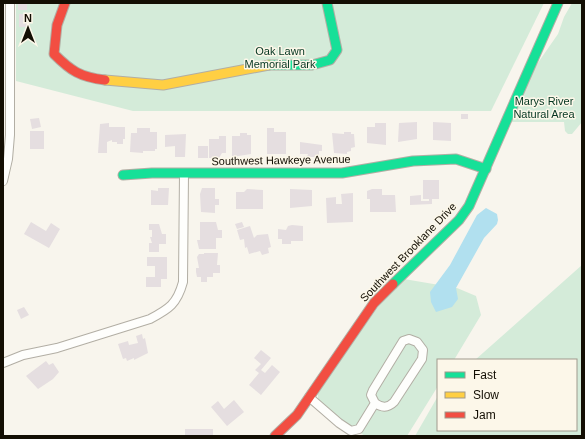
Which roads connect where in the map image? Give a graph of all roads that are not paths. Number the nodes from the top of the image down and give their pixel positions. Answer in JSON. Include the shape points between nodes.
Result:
{"nodes":[{"id":1,"x":10,"y":3,"type":"edge"},
{"id":2,"x":65,"y":3,"type":"edge"},
{"id":3,"x":327,"y":3,"type":"edge"},
{"id":4,"x":558,"y":3,"type":"edge"},
{"id":5,"x":9,"y":40,"type":"junction"},
{"id":6,"x":3,"y":50,"type":"edge"},
{"id":7,"x":486,"y":169,"type":"junction"},
{"id":8,"x":184,"y":173,"type":"junction"},
{"id":9,"x":123,"y":174,"type":"dead end"},
{"id":10,"x":3,"y":181,"type":"edge"},
{"id":11,"x":3,"y":363,"type":"edge"},
{"id":12,"x":308,"y":397,"type":"junction"},
{"id":13,"x":375,"y":403,"type":"junction"},
{"id":14,"x":275,"y":436,"type":"edge"}],
"edges":[{"from":1,"to":5,"type":"street"},
{"from":2,"to":3,"type":"street","via":[[57,25],[54,54],[70,70],[88,78],[163,85],[265,66],[312,65],[330,60],[337,50]]},
{"from":4,"to":7,"type":"street","name":"Southwest Brooklane Drive"},
{"from":5,"to":6,"type":"street"},
{"from":5,"to":10,"type":"street","via":[[9,148]]},
{"from":7,"to":8,"type":"street","name":"Southwest Hawkeye Avenue","via":[[456,159],[413,161],[342,173]]},
{"from":7,"to":12,"type":"street","name":"Southwest Brooklane Drive","via":[[475,196],[459,220],[374,303]]},
{"from":8,"to":9,"type":"street","name":"Southwest Hawkeye Avenue"},
{"from":8,"to":11,"type":"street","via":[[183,282],[174,303],[150,319]]},
{"from":12,"to":13,"type":"street","via":[[351,431],[362,426]]},
{"from":12,"to":14,"type":"street","name":"Southwest Brooklane Drive","via":[[297,415]]},
{"from":13,"to":13,"type":"street","via":[[384,407],[394,402],[422,359],[423,350],[417,342],[408,339],[403,341],[373,390]]}]}
